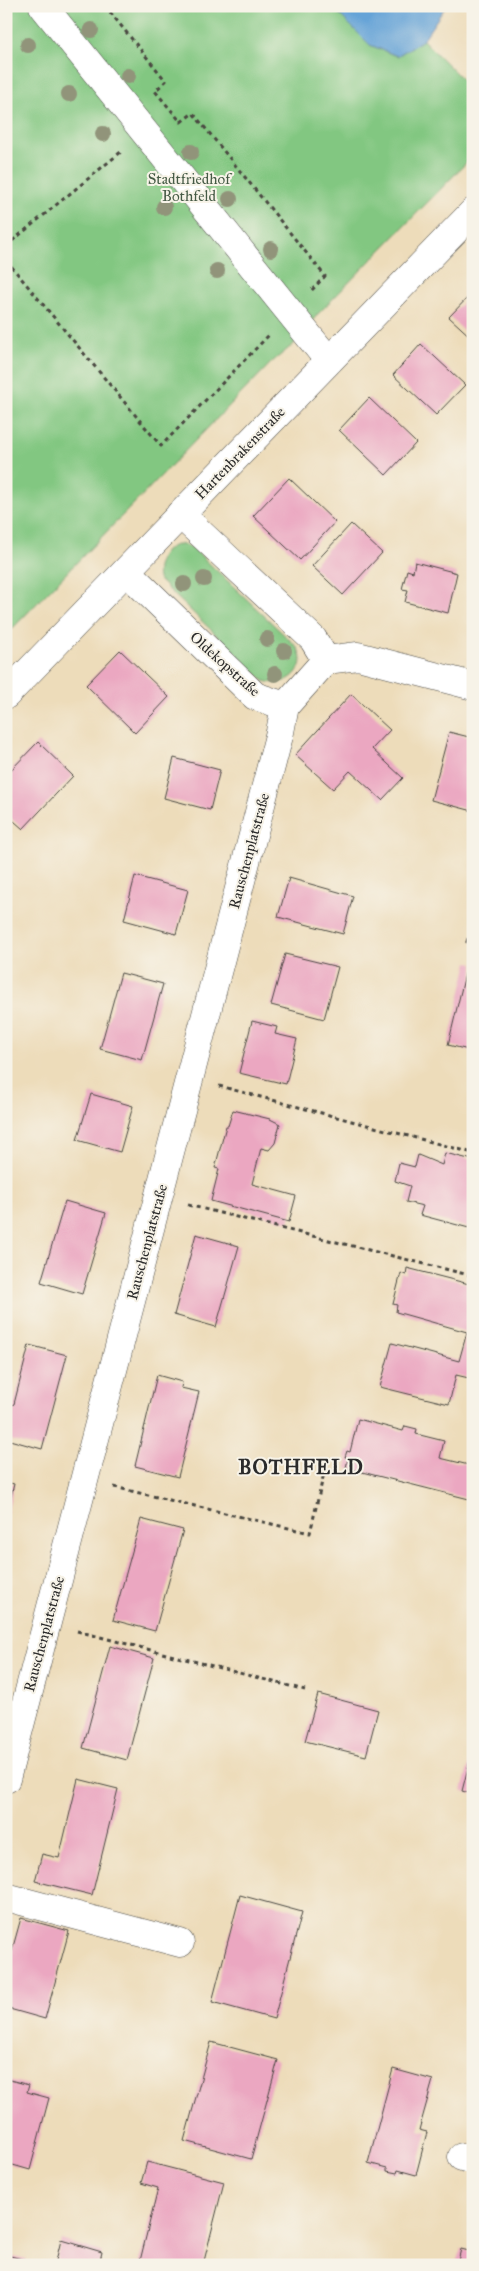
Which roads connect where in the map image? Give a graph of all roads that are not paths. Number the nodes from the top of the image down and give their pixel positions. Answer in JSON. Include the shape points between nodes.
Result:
{"nodes":[{"id":1,"x":44,"y":6,"type":"edge"},
{"id":2,"x":473,"y":212,"type":"edge"},
{"id":3,"x":329,"y":361,"type":"junction"},
{"id":4,"x":180,"y":514,"type":"junction"},
{"id":5,"x":126,"y":571,"type":"junction"},
{"id":6,"x":326,"y":660,"type":"junction"},
{"id":7,"x":473,"y":686,"type":"edge"},
{"id":8,"x":6,"y":695,"type":"edge"},
{"id":9,"x":285,"y":706,"type":"junction"},
{"id":10,"x":6,"y":1779,"type":"edge"},
{"id":11,"x":6,"y":1897,"type":"edge"},
{"id":12,"x":180,"y":1944,"type":"dead end"}],
"edges":[{"from":1,"to":3,"type":"street"},
{"from":2,"to":3,"type":"street","name":"Hartenbrakenstraße"},
{"from":3,"to":4,"type":"street","name":"Hartenbrakenstraße"},
{"from":4,"to":5,"type":"street","name":"Hartenbrakenstraße"},
{"from":4,"to":6,"type":"street","via":[[313,639]]},
{"from":5,"to":8,"type":"street","name":"Hartenbrakenstraße"},
{"from":5,"to":9,"type":"street","name":"Oldekopstraße","via":[[255,696]]},
{"from":6,"to":7,"type":"street","via":[[358,656]]},
{"from":6,"to":9,"type":"street"},
{"from":9,"to":10,"type":"street","name":"Rauschenplatstraße"},
{"from":11,"to":12,"type":"street"}]}
